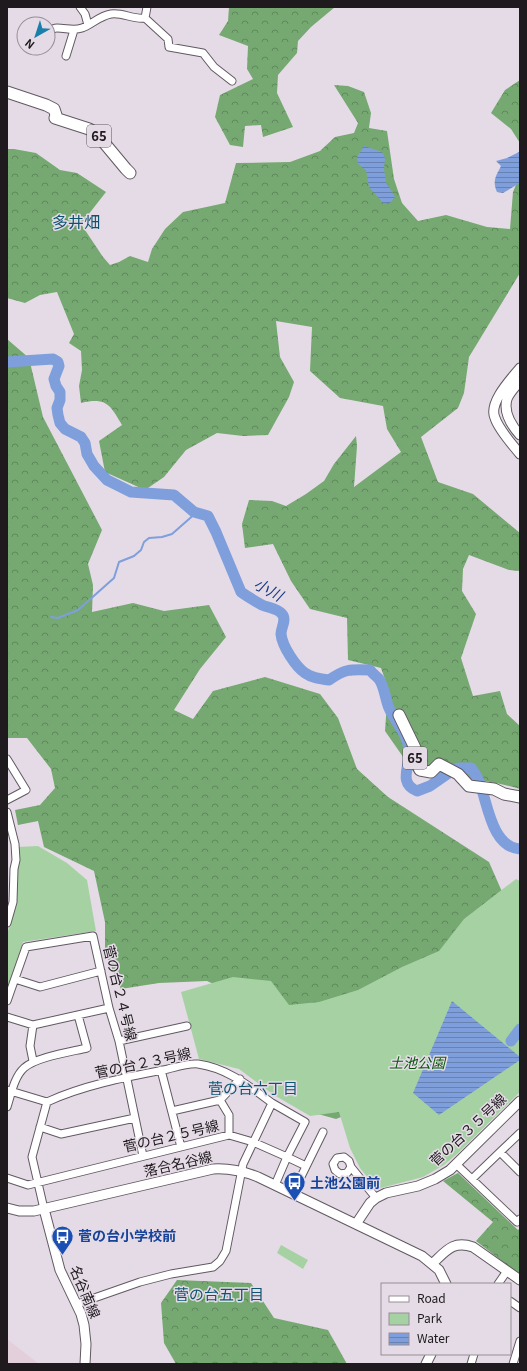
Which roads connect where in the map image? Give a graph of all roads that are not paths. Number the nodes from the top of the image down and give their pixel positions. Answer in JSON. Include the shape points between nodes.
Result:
{"nodes":[{"id":1,"x":80,"y":7,"type":"edge"},
{"id":2,"x":147,"y":7,"type":"edge"},
{"id":3,"x":145,"y":18,"type":"junction"},
{"id":4,"x":88,"y":24,"type":"junction"},
{"id":5,"x":56,"y":28,"type":"edge"},
{"id":6,"x":74,"y":30,"type":"junction"},
{"id":7,"x":66,"y":56,"type":"dead end"},
{"id":8,"x":232,"y":81,"type":"dead end"},
{"id":9,"x":7,"y":92,"type":"edge"},
{"id":10,"x":130,"y":172,"type":"dead end"},
{"id":11,"x":520,"y":368,"type":"edge"},
{"id":12,"x":520,"y":381,"type":"edge"},
{"id":13,"x":520,"y":435,"type":"edge"},
{"id":14,"x":520,"y":454,"type":"edge"},
{"id":15,"x":399,"y":715,"type":"dead end"},
{"id":16,"x":7,"y":759,"type":"edge"},
{"id":17,"x":520,"y":797,"type":"edge"},
{"id":18,"x":7,"y":800,"type":"edge"},
{"id":19,"x":7,"y":812,"type":"edge"},
{"id":20,"x":7,"y":923,"type":"edge"},
{"id":21,"x":101,"y":971,"type":"junction"},
{"id":22,"x":15,"y":979,"type":"junction"},
{"id":23,"x":7,"y":1001,"type":"edge"},
{"id":24,"x":109,"y":1008,"type":"junction"},
{"id":25,"x":78,"y":1015,"type":"junction"},
{"id":26,"x":7,"y":1017,"type":"edge"},
{"id":27,"x":33,"y":1025,"type":"junction"},
{"id":28,"x":187,"y":1026,"type":"dead end"},
{"id":29,"x":119,"y":1041,"type":"junction"},
{"id":30,"x":33,"y":1061,"type":"junction"},
{"id":31,"x":161,"y":1070,"type":"junction"},
{"id":32,"x":127,"y":1077,"type":"junction"},
{"id":33,"x":240,"y":1079,"type":"junction"},
{"id":34,"x":9,"y":1091,"type":"edge"},
{"id":35,"x":220,"y":1100,"type":"junction"},
{"id":36,"x":520,"y":1101,"type":"edge"},
{"id":37,"x":46,"y":1102,"type":"junction"},
{"id":38,"x":272,"y":1103,"type":"junction"},
{"id":39,"x":7,"y":1108,"type":"edge"},
{"id":40,"x":172,"y":1111,"type":"junction"},
{"id":41,"x":136,"y":1118,"type":"junction"},
{"id":42,"x":40,"y":1127,"type":"junction"},
{"id":43,"x":323,"y":1132,"type":"dead end"},
{"id":44,"x":520,"y":1133,"type":"edge"},
{"id":45,"x":229,"y":1135,"type":"junction"},
{"id":46,"x":253,"y":1142,"type":"junction"},
{"id":47,"x":181,"y":1147,"type":"junction"},
{"id":48,"x":500,"y":1152,"type":"junction"},
{"id":49,"x":143,"y":1156,"type":"junction"},
{"id":50,"x":287,"y":1158,"type":"junction"},
{"id":51,"x":456,"y":1164,"type":"junction"},
{"id":52,"x":306,"y":1166,"type":"junction"},
{"id":53,"x":350,"y":1167,"type":"dead end"},
{"id":54,"x":242,"y":1170,"type":"junction"},
{"id":55,"x":520,"y":1172,"type":"edge"},
{"id":56,"x":7,"y":1178,"type":"edge"},
{"id":57,"x":472,"y":1179,"type":"junction"},
{"id":58,"x":37,"y":1182,"type":"junction"},
{"id":59,"x":275,"y":1184,"type":"junction"},
{"id":60,"x":293,"y":1193,"type":"junction"},
{"id":61,"x":376,"y":1198,"type":"junction"},
{"id":62,"x":7,"y":1208,"type":"edge"},
{"id":63,"x":44,"y":1209,"type":"junction"},
{"id":64,"x":520,"y":1219,"type":"edge"},
{"id":65,"x":356,"y":1224,"type":"junction"},
{"id":66,"x":432,"y":1264,"type":"junction"},
{"id":67,"x":507,"y":1271,"type":"junction"},
{"id":68,"x":520,"y":1280,"type":"edge"},
{"id":69,"x":446,"y":1283,"type":"edge"},
{"id":70,"x":499,"y":1283,"type":"edge"},
{"id":71,"x":511,"y":1302,"type":"edge"},
{"id":72,"x":77,"y":1304,"type":"junction"},
{"id":73,"x":520,"y":1308,"type":"edge"},
{"id":74,"x":520,"y":1341,"type":"edge"},
{"id":75,"x":430,"y":1355,"type":"edge"},
{"id":76,"x":85,"y":1364,"type":"edge"},
{"id":77,"x":426,"y":1364,"type":"edge"},
{"id":78,"x":513,"y":1364,"type":"edge"}],
"edges":[{"from":1,"to":4,"type":"street"},
{"from":2,"to":3,"type":"street"},
{"from":3,"to":4,"type":"street","via":[[110,14]]},
{"from":3,"to":8,"type":"street","via":[[168,40],[169,47],[203,53],[214,67]]},
{"from":4,"to":6,"type":"street","via":[[84,28]]},
{"from":5,"to":6,"type":"street"},
{"from":6,"to":7,"type":"street"},
{"from":9,"to":10,"type":"main road","number":"65","via":[[46,105],[54,109],[55,118],[96,133]]},
{"from":11,"to":14,"type":"street","via":[[502,390],[494,405],[494,418]]},
{"from":12,"to":13,"type":"street","via":[[507,398],[506,411],[512,426]]},
{"from":15,"to":17,"type":"main road","number":"65","via":[[414,748],[420,770],[431,772],[439,764],[469,786],[494,789]]},
{"from":16,"to":18,"type":"street","via":[[26,790]]},
{"from":19,"to":20,"type":"street","via":[[16,860],[13,902]]},
{"from":21,"to":22,"type":"street","via":[[40,987]]},
{"from":21,"to":22,"type":"street","name":"菅の台２４号線","via":[[93,936],[26,947]]},
{"from":21,"to":24,"type":"street","name":"菅の台２４号線"},
{"from":22,"to":23,"type":"street","name":"菅の台２４号線"},
{"from":24,"to":25,"type":"street"},
{"from":24,"to":29,"type":"street","name":"菅の台２４号線"},
{"from":25,"to":27,"type":"street"},
{"from":25,"to":30,"type":"street","via":[[87,1048]]},
{"from":26,"to":27,"type":"street"},
{"from":27,"to":30,"type":"street","via":[[30,1046]]},
{"from":28,"to":29,"type":"street"},
{"from":29,"to":32,"type":"street","name":"菅の台２４号線"},
{"from":30,"to":34,"type":"street","via":[[23,1068]]},
{"from":31,"to":32,"type":"street","name":"菅の台２３号線"},
{"from":31,"to":33,"type":"street","name":"菅の台２３号線","via":[[196,1063],[225,1071]]},
{"from":31,"to":40,"type":"street"},
{"from":32,"to":37,"type":"street","name":"菅の台２３号線","via":[[65,1094]]},
{"from":32,"to":41,"type":"street","name":"菅の台２４号線"},
{"from":33,"to":35,"type":"street"},
{"from":33,"to":38,"type":"street","name":"菅の台２３号線"},
{"from":34,"to":37,"type":"street"},
{"from":34,"to":39,"type":"street"},
{"from":35,"to":40,"type":"street"},
{"from":35,"to":45,"type":"street","via":[[229,1115]]},
{"from":36,"to":51,"type":"street","name":"菅の台３５号線"},
{"from":37,"to":42,"type":"street"},
{"from":38,"to":46,"type":"street"},
{"from":38,"to":50,"type":"street","via":[[305,1122]]},
{"from":40,"to":47,"type":"street"},
{"from":41,"to":42,"type":"street","via":[[61,1134]]},
{"from":41,"to":49,"type":"street","name":"菅の台２４号線"},
{"from":42,"to":58,"type":"street","via":[[32,1156]]},
{"from":43,"to":52,"type":"street"},
{"from":44,"to":48,"type":"street"},
{"from":45,"to":46,"type":"street","name":"菅の台２５号線"},
{"from":45,"to":47,"type":"street","name":"菅の台２５号線"},
{"from":46,"to":50,"type":"street","name":"菅の台２５号線"},
{"from":46,"to":54,"type":"street"},
{"from":47,"to":49,"type":"street","name":"菅の台２５号線"},
{"from":48,"to":55,"type":"street"},
{"from":48,"to":57,"type":"street"},
{"from":49,"to":58,"type":"street","name":"菅の台２５号線"},
{"from":50,"to":52,"type":"street","name":"菅の台２５号線"},
{"from":50,"to":59,"type":"street"},
{"from":51,"to":57,"type":"street"},
{"from":51,"to":61,"type":"street","name":"菅の台３５号線","via":[[435,1179]]},
{"from":52,"to":60,"type":"street"},
{"from":53,"to":61,"type":"street"},
{"from":54,"to":59,"type":"street","name":"落合名谷線"},
{"from":54,"to":63,"type":"street","name":"落合名谷線","via":[[213,1169]]},
{"from":54,"to":72,"type":"street","via":[[226,1251],[213,1267],[140,1282]]},
{"from":56,"to":58,"type":"street","name":"菅の台２５号線","via":[[28,1185]]},
{"from":57,"to":64,"type":"street","via":[[517,1222]]},
{"from":58,"to":63,"type":"street"},
{"from":59,"to":60,"type":"street","name":"落合名谷線"},
{"from":60,"to":65,"type":"street","name":"落合名谷線"},
{"from":61,"to":65,"type":"street","name":"菅の台３５号線"},
{"from":62,"to":63,"type":"street","name":"落合名谷線","via":[[29,1212]]},
{"from":63,"to":72,"type":"street","name":"名谷南線","via":[[58,1263]]},
{"from":65,"to":66,"type":"street","name":"落合名谷線","via":[[422,1256]]},
{"from":66,"to":67,"type":"street","via":[[450,1247],[466,1244]]},
{"from":66,"to":69,"type":"street","name":"落合名谷線","via":[[439,1270]]},
{"from":67,"to":68,"type":"street"},
{"from":67,"to":70,"type":"street"},
{"from":71,"to":73,"type":"street"},
{"from":72,"to":76,"type":"street","name":"名谷南線","via":[[85,1329]]},
{"from":74,"to":78,"type":"street"},
{"from":75,"to":77,"type":"street"}]}
